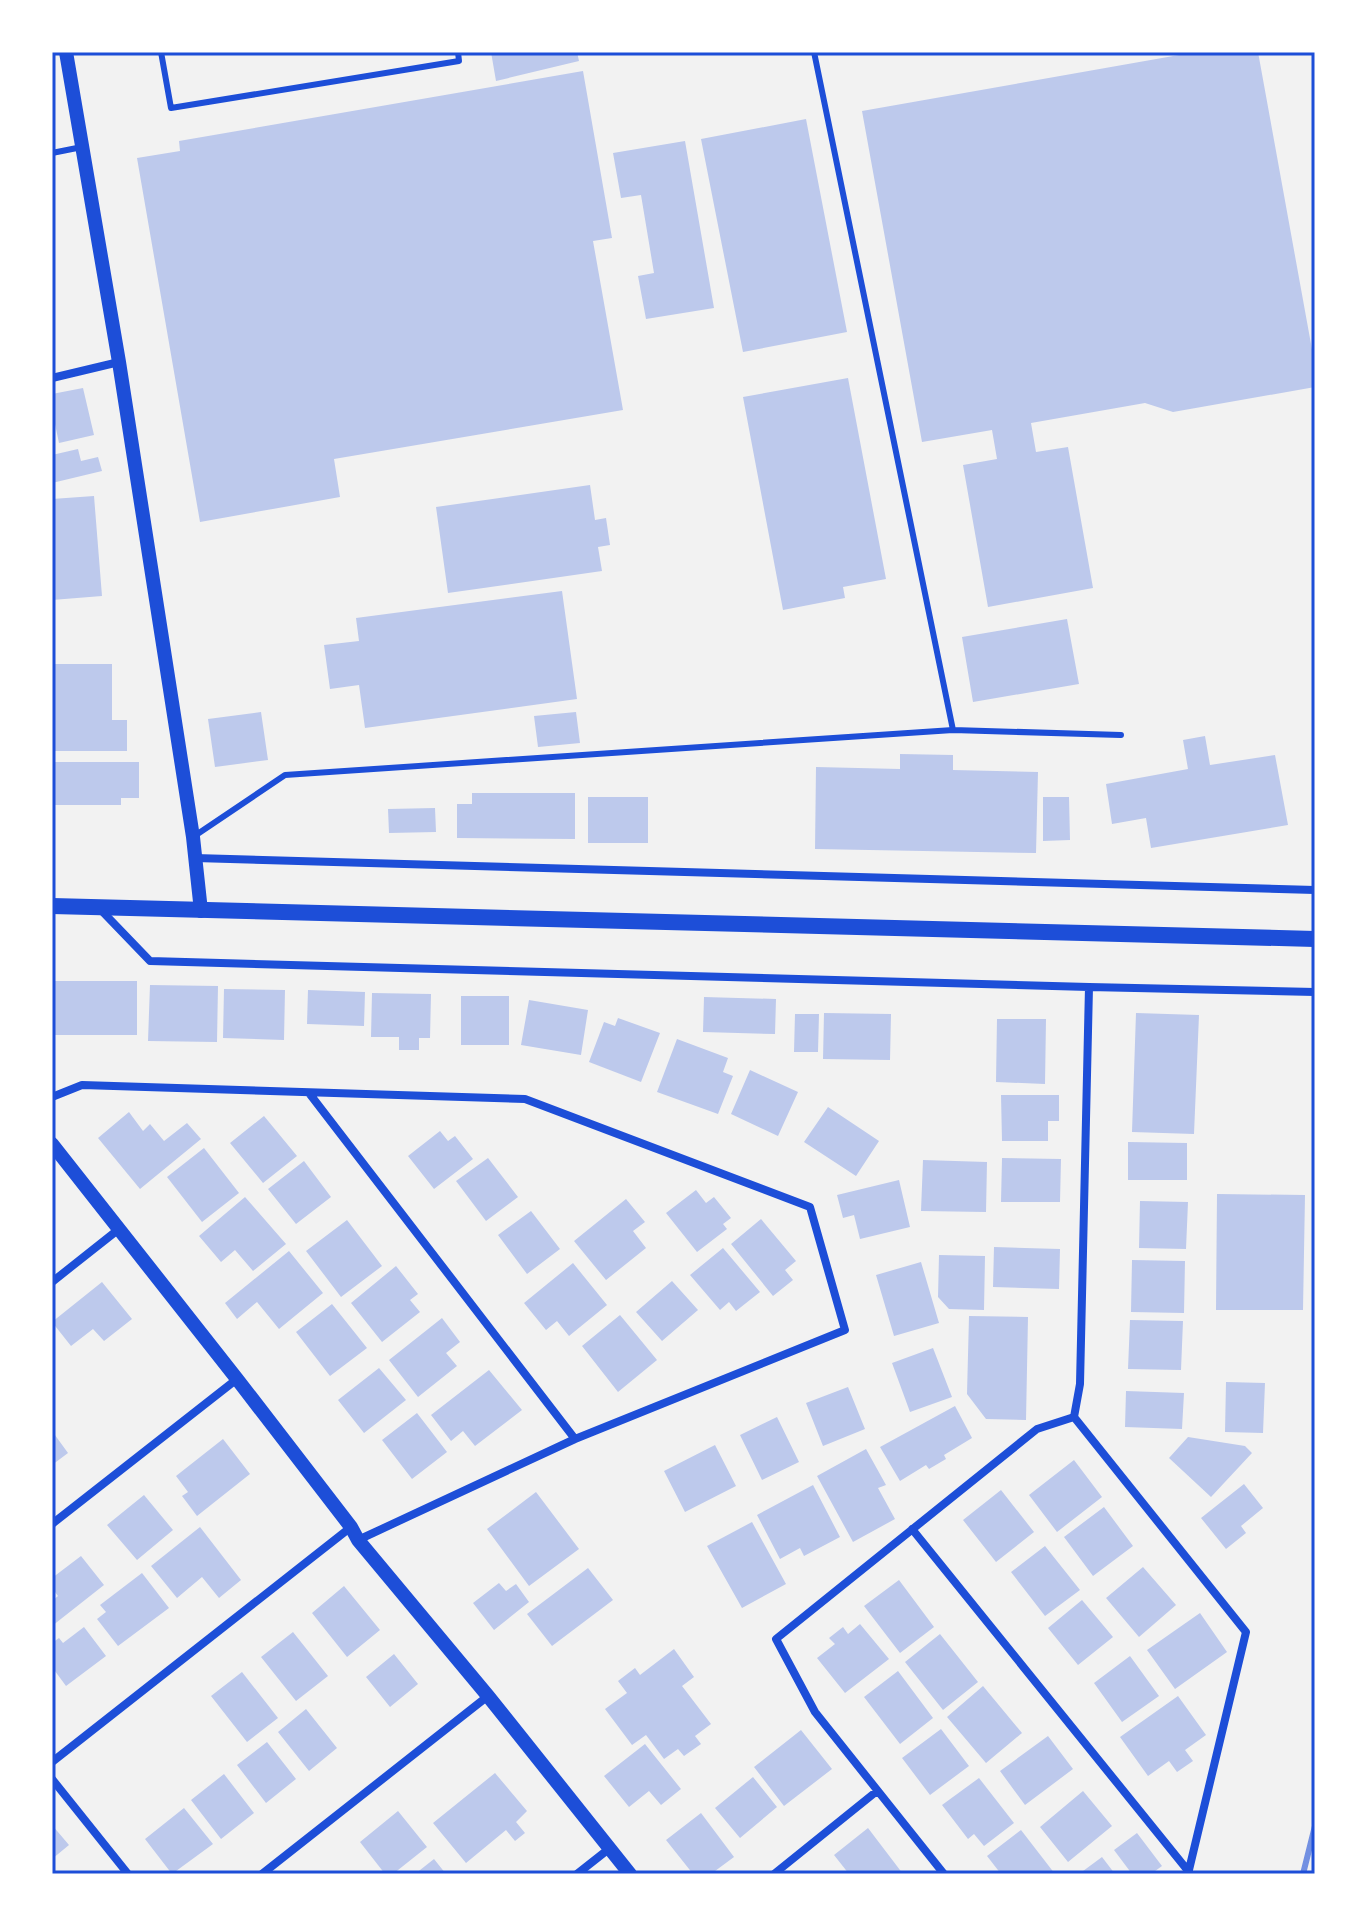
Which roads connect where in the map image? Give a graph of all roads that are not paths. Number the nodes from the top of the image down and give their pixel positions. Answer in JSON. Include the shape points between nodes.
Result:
{"nodes":[{"id":1,"x":66,"y":52,"type":"edge"},
{"id":2,"x":161,"y":52,"type":"edge"},
{"id":3,"x":458,"y":52,"type":"edge"},
{"id":4,"x":814,"y":52,"type":"edge"},
{"id":5,"x":82,"y":147,"type":"junction"},
{"id":6,"x":52,"y":153,"type":"edge"},
{"id":7,"x":119,"y":362,"type":"junction"},
{"id":8,"x":52,"y":378,"type":"edge"},
{"id":9,"x":953,"y":730,"type":"junction"},
{"id":10,"x":1121,"y":735,"type":"dead end"},
{"id":11,"x":193,"y":837,"type":"junction"},
{"id":12,"x":195,"y":858,"type":"junction"},
{"id":13,"x":1315,"y":890,"type":"edge"},
{"id":14,"x":52,"y":906,"type":"edge"},
{"id":15,"x":99,"y":908,"type":"junction"},
{"id":16,"x":201,"y":911,"type":"junction"},
{"id":17,"x":1315,"y":939,"type":"edge"},
{"id":18,"x":1089,"y":987,"type":"junction"},
{"id":19,"x":1315,"y":992,"type":"edge"},
{"id":20,"x":309,"y":1093,"type":"junction"},
{"id":21,"x":52,"y":1097,"type":"edge"},
{"id":22,"x":52,"y":1144,"type":"edge"},
{"id":23,"x":119,"y":1229,"type":"junction"},
{"id":24,"x":52,"y":1282,"type":"edge"},
{"id":25,"x":237,"y":1379,"type":"junction"},
{"id":26,"x":1074,"y":1417,"type":"junction"},
{"id":27,"x":575,"y":1439,"type":"junction"},
{"id":28,"x":52,"y":1524,"type":"edge"},
{"id":29,"x":912,"y":1529,"type":"junction"},
{"id":30,"x":354,"y":1533,"type":"junction"},
{"id":31,"x":488,"y":1696,"type":"junction"},
{"id":32,"x":52,"y":1762,"type":"edge"},
{"id":33,"x":52,"y":1779,"type":"edge"},
{"id":34,"x":877,"y":1791,"type":"junction"},
{"id":35,"x":610,"y":1848,"type":"junction"},
{"id":36,"x":1188,"y":1873,"type":"edge"},
{"id":37,"x":128,"y":1874,"type":"edge"},
{"id":38,"x":262,"y":1874,"type":"edge"},
{"id":39,"x":577,"y":1874,"type":"edge"},
{"id":40,"x":630,"y":1874,"type":"edge"},
{"id":41,"x":774,"y":1874,"type":"edge"},
{"id":42,"x":944,"y":1874,"type":"edge"}],
"edges":[{"from":1,"to":5,"type":"street"},
{"from":2,"to":3,"type":"lane","via":[[171,108],[459,61]]},
{"from":4,"to":9,"type":"lane"},
{"from":5,"to":6,"type":"lane"},
{"from":5,"to":7,"type":"street"},
{"from":7,"to":8,"type":"street"},
{"from":7,"to":11,"type":"street"},
{"from":9,"to":10,"type":"lane"},
{"from":9,"to":11,"type":"lane","via":[[285,775]]},
{"from":11,"to":12,"type":"street"},
{"from":12,"to":13,"type":"street"},
{"from":12,"to":16,"type":"street"},
{"from":14,"to":15,"type":"main road"},
{"from":15,"to":16,"type":"main road"},
{"from":15,"to":18,"type":"street","via":[[150,961]]},
{"from":16,"to":17,"type":"main road"},
{"from":18,"to":19,"type":"street"},
{"from":18,"to":26,"type":"street","via":[[1080,1384]]},
{"from":20,"to":21,"type":"street","via":[[82,1085]]},
{"from":20,"to":27,"type":"street"},
{"from":20,"to":27,"type":"street","via":[[525,1099],[810,1207],[845,1330]]},
{"from":22,"to":23,"type":"street"},
{"from":23,"to":24,"type":"street"},
{"from":23,"to":25,"type":"street"},
{"from":25,"to":28,"type":"street"},
{"from":25,"to":30,"type":"street"},
{"from":26,"to":29,"type":"street","via":[[1037,1429]]},
{"from":26,"to":36,"type":"street","via":[[1246,1632]]},
{"from":27,"to":30,"type":"street"},
{"from":29,"to":34,"type":"street","via":[[776,1639],[815,1712]]},
{"from":29,"to":36,"type":"street"},
{"from":30,"to":31,"type":"street"},
{"from":30,"to":32,"type":"street"},
{"from":31,"to":35,"type":"street"},
{"from":31,"to":38,"type":"street"},
{"from":33,"to":37,"type":"street"},
{"from":34,"to":41,"type":"street"},
{"from":34,"to":42,"type":"street"},
{"from":35,"to":39,"type":"street"},
{"from":35,"to":40,"type":"street"}]}
